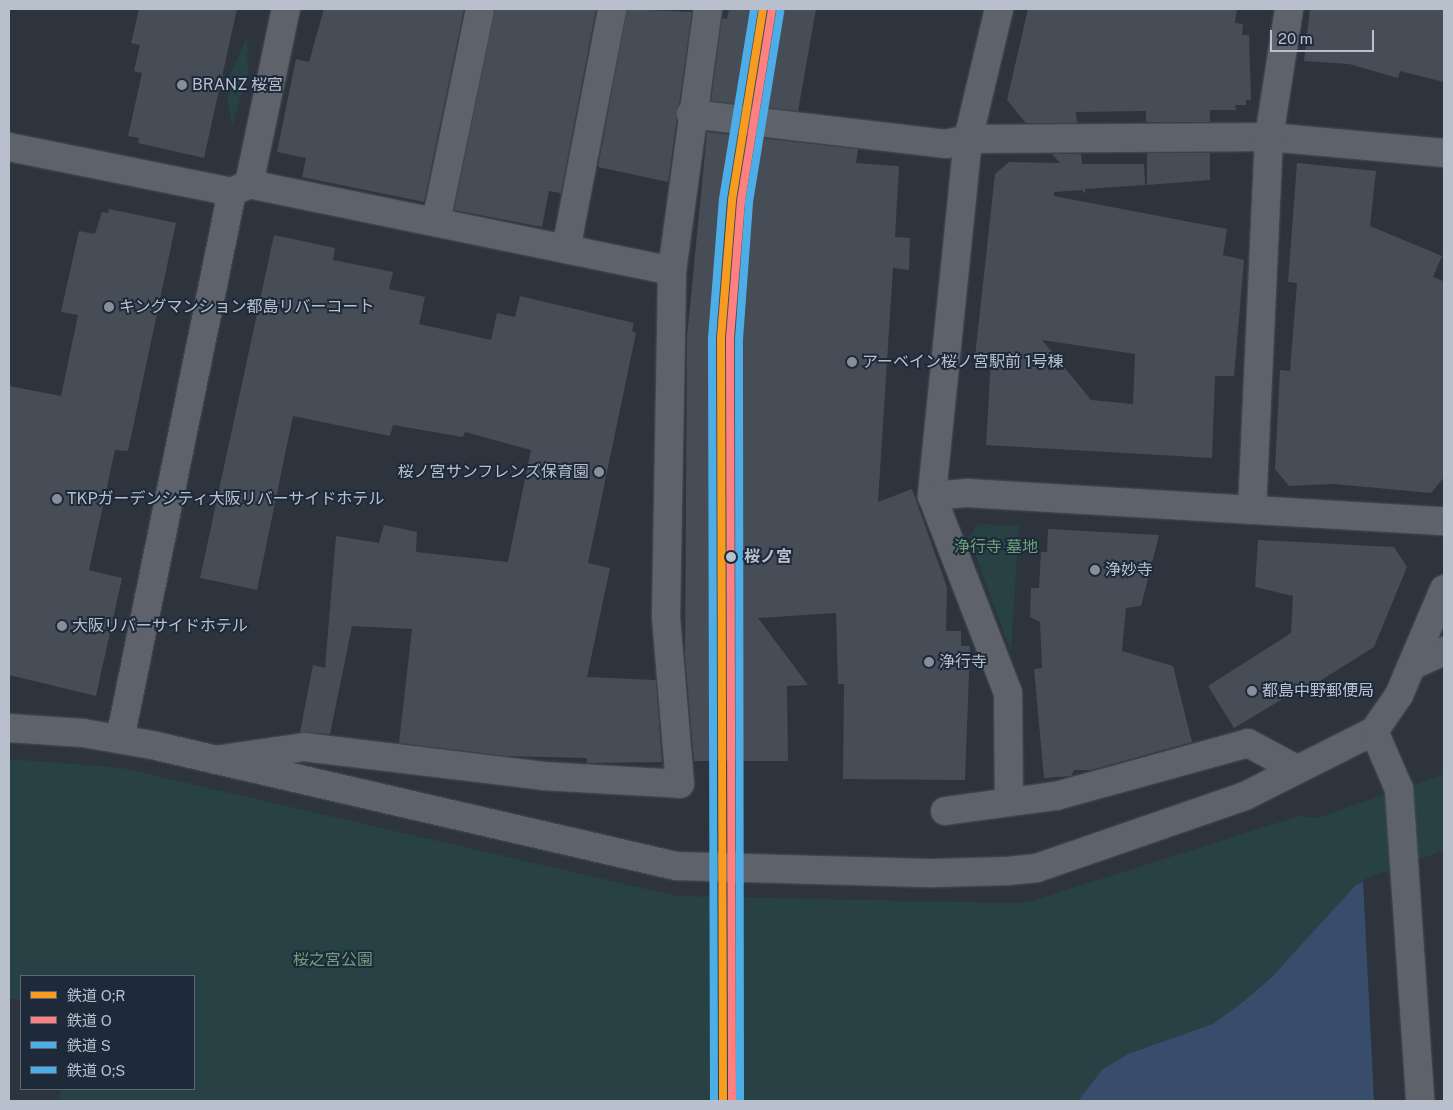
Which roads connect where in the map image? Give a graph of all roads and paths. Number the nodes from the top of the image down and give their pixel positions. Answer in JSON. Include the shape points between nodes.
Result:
{"nodes":[{"id":1,"x":286,"y":9,"type":"edge"},
{"id":2,"x":480,"y":9,"type":"edge"},
{"id":3,"x":612,"y":9,"type":"edge"},
{"id":4,"x":708,"y":9,"type":"edge"},
{"id":5,"x":999,"y":9,"type":"edge"},
{"id":6,"x":1289,"y":9,"type":"edge"},
{"id":7,"x":691,"y":114,"type":"junction"},
{"id":8,"x":1269,"y":137,"type":"junction"},
{"id":9,"x":968,"y":139,"type":"junction"},
{"id":10,"x":9,"y":147,"type":"edge"},
{"id":11,"x":1444,"y":152,"type":"edge"},
{"id":12,"x":240,"y":188,"type":"junction"},
{"id":13,"x":436,"y":222,"type":"junction"},
{"id":14,"x":566,"y":249,"type":"junction"},
{"id":15,"x":672,"y":271,"type":"junction"},
{"id":16,"x":932,"y":496,"type":"junction"},
{"id":17,"x":1252,"y":510,"type":"junction"},
{"id":18,"x":1444,"y":521,"type":"edge"},
{"id":19,"x":1444,"y":589,"type":"edge"},
{"id":20,"x":1444,"y":651,"type":"edge"},
{"id":21,"x":1413,"y":665,"type":"junction"},
{"id":22,"x":9,"y":728,"type":"edge"},
{"id":23,"x":1374,"y":731,"type":"junction"},
{"id":24,"x":120,"y":740,"type":"junction"},
{"id":25,"x":213,"y":760,"type":"junction"},
{"id":26,"x":1296,"y":769,"type":"junction"},
{"id":27,"x":1009,"y":801,"type":"junction"},
{"id":28,"x":945,"y":811,"type":"dead end"},
{"id":29,"x":1420,"y":1101,"type":"edge"}],
"edges":[{"from":1,"to":12,"type":"street"},
{"from":2,"to":13,"type":"street"},
{"from":3,"to":14,"type":"street"},
{"from":4,"to":7,"type":"street"},
{"from":5,"to":9,"type":"street"},
{"from":6,"to":8,"type":"street"},
{"from":7,"to":9,"type":"street","via":[[946,144]]},
{"from":7,"to":15,"type":"street"},
{"from":8,"to":9,"type":"street"},
{"from":8,"to":11,"type":"street"},
{"from":8,"to":17,"type":"street"},
{"from":9,"to":16,"type":"street"},
{"from":10,"to":12,"type":"street"},
{"from":12,"to":13,"type":"street"},
{"from":12,"to":24,"type":"street"},
{"from":13,"to":14,"type":"street"},
{"from":14,"to":15,"type":"street"},
{"from":15,"to":25,"type":"street","via":[[666,618],[680,784],[543,776],[304,747]]},
{"from":16,"to":17,"type":"street","via":[[968,493]]},
{"from":16,"to":27,"type":"street","via":[[1008,693]]},
{"from":17,"to":18,"type":"street"},
{"from":19,"to":21,"type":"street"},
{"from":20,"to":21,"type":"street"},
{"from":21,"to":23,"type":"street","via":[[1399,695]]},
{"from":22,"to":24,"type":"street","via":[[83,733]]},
{"from":23,"to":26,"type":"street"},
{"from":23,"to":29,"type":"street","via":[[1399,789]]},
{"from":24,"to":25,"type":"street"},
{"from":25,"to":26,"type":"street","via":[[676,866],[934,873],[1037,868],[1246,796]]},
{"from":26,"to":27,"type":"street","via":[[1248,743],[1056,796]]},
{"from":27,"to":28,"type":"street"}]}
